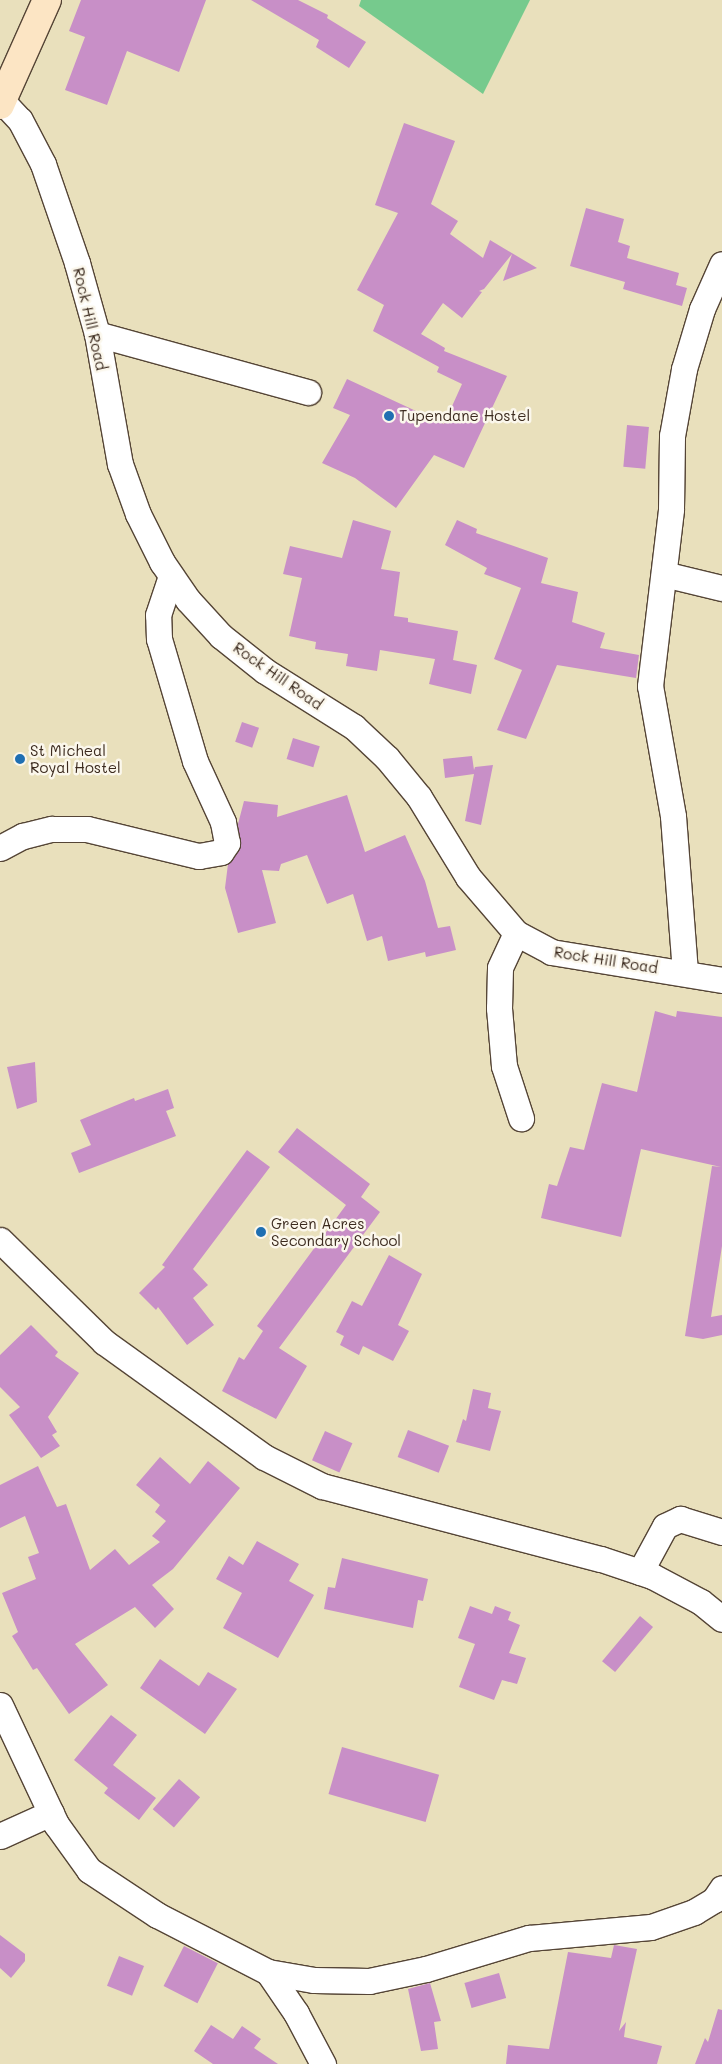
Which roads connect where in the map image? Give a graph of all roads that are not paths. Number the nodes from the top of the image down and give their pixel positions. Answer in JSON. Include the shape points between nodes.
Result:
{"nodes":[{"id":1,"x":47,"y":0,"type":"edge"},
{"id":2,"x":1,"y":103,"type":"edge"},
{"id":3,"x":722,"y":264,"type":"edge"},
{"id":4,"x":97,"y":334,"type":"junction"},
{"id":5,"x":308,"y":392,"type":"dead end"},
{"id":6,"x":664,"y":574,"type":"junction"},
{"id":7,"x":171,"y":576,"type":"junction"},
{"id":8,"x":722,"y":588,"type":"edge"},
{"id":9,"x":0,"y":848,"type":"edge"},
{"id":10,"x":516,"y":933,"type":"junction"},
{"id":11,"x":685,"y":972,"type":"junction"},
{"id":12,"x":722,"y":980,"type":"edge"},
{"id":13,"x":521,"y":1118,"type":"dead end"},
{"id":14,"x":0,"y":1240,"type":"edge"},
{"id":15,"x":722,"y":1532,"type":"edge"},
{"id":16,"x":640,"y":1572,"type":"junction"},
{"id":17,"x":722,"y":1619,"type":"edge"},
{"id":18,"x":0,"y":1705,"type":"edge"},
{"id":19,"x":51,"y":1813,"type":"junction"},
{"id":20,"x":0,"y":1836,"type":"edge"},
{"id":21,"x":722,"y":1888,"type":"edge"},
{"id":22,"x":268,"y":1972,"type":"junction"},
{"id":23,"x":323,"y":2064,"type":"edge"}],
"edges":[{"from":1,"to":2,"type":"main road"},
{"from":2,"to":4,"type":"street","name":"Rock Hill Road","via":[[20,120],[43,164]]},
{"from":3,"to":6,"type":"street","via":[[702,308],[684,369],[672,436],[671,509]]},
{"from":4,"to":5,"type":"street"},
{"from":4,"to":7,"type":"street","name":"Rock Hill Road","via":[[120,464],[138,514]]},
{"from":6,"to":8,"type":"street"},
{"from":6,"to":11,"type":"street","via":[[657,609],[650,686],[672,816]]},
{"from":7,"to":9,"type":"street","via":[[158,615],[159,639],[195,761],[223,822],[227,843],[221,852],[200,856],[87,829],[52,830],[23,836]]},
{"from":7,"to":10,"type":"street","name":"Rock Hill Road","via":[[221,636],[265,671],[354,728],[387,758],[419,797],[468,877]]},
{"from":10,"to":11,"type":"street","name":"Rock Hill Road","via":[[551,952]]},
{"from":10,"to":13,"type":"street","via":[[500,968],[499,1008],[504,1066]]},
{"from":11,"to":12,"type":"street","name":"Rock Hill Road"},
{"from":14,"to":16,"type":"street","via":[[104,1342],[185,1403],[272,1461],[322,1486]]},
{"from":15,"to":16,"type":"street","via":[[680,1519],[665,1526]]},
{"from":16,"to":17,"type":"street","via":[[701,1602]]},
{"from":18,"to":19,"type":"street"},
{"from":19,"to":20,"type":"street"},
{"from":19,"to":22,"type":"street","via":[[89,1870],[116,1890]]},
{"from":21,"to":22,"type":"street","via":[[714,1900],[694,1912],[651,1928],[529,1938],[426,1969],[369,1981],[314,1980]]},
{"from":22,"to":23,"type":"street","via":[[296,2013]]}]}
